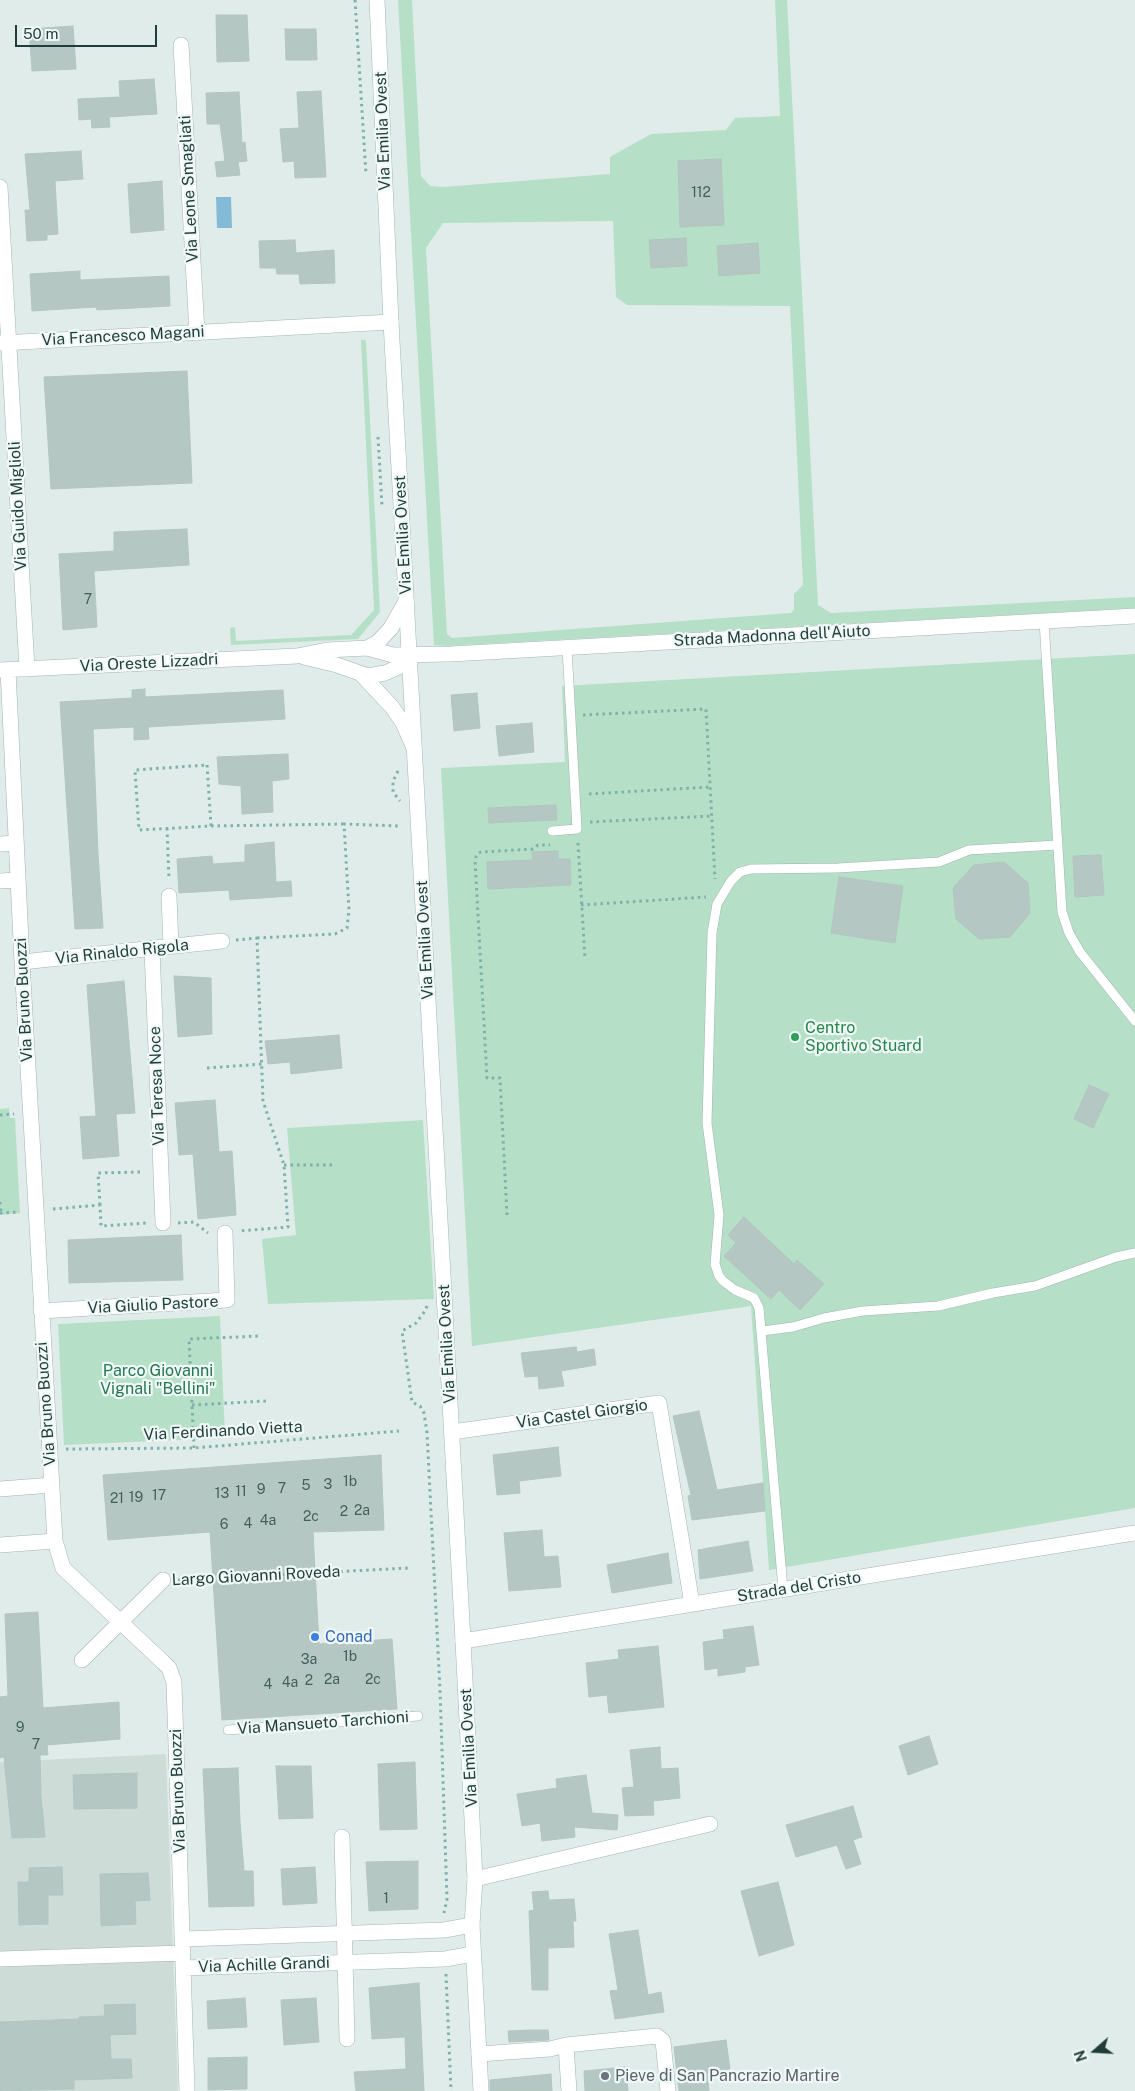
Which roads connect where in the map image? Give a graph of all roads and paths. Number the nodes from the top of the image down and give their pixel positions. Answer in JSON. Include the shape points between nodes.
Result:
{"nodes":[{"id":1,"x":377,"y":0,"type":"edge"},
{"id":2,"x":180,"y":45,"type":"dead end"},
{"id":3,"x":0,"y":187,"type":"edge"},
{"id":4,"x":391,"y":322,"type":"junction"},
{"id":5,"x":197,"y":333,"type":"junction"},
{"id":6,"x":5,"y":343,"type":"edge"},
{"id":7,"x":380,"y":480,"type":"dead end"},
{"id":8,"x":382,"y":508,"type":"dead end"},
{"id":9,"x":406,"y":601,"type":"junction"},
{"id":10,"x":1135,"y":616,"type":"edge"},
{"id":11,"x":1044,"y":621,"type":"junction"},
{"id":12,"x":367,"y":648,"type":"junction"},
{"id":13,"x":567,"y":648,"type":"junction"},
{"id":14,"x":297,"y":656,"type":"junction"},
{"id":15,"x":410,"y":659,"type":"junction"},
{"id":16,"x":27,"y":669,"type":"junction"},
{"id":17,"x":4,"y":670,"type":"edge"},
{"id":18,"x":362,"y":675,"type":"junction"},
{"id":19,"x":571,"y":716,"type":"junction"},
{"id":20,"x":415,"y":752,"type":"junction"},
{"id":21,"x":397,"y":762,"type":"dead end"},
{"id":22,"x":710,"y":787,"type":"junction"},
{"id":23,"x":575,"y":795,"type":"junction"},
{"id":24,"x":400,"y":808,"type":"dead end"},
{"id":25,"x":712,"y":816,"type":"junction"},
{"id":26,"x":400,"y":817,"type":"dead end"},
{"id":27,"x":344,"y":824,"type":"junction"},
{"id":28,"x":211,"y":826,"type":"junction"},
{"id":29,"x":401,"y":826,"type":"junction"},
{"id":30,"x":577,"y":826,"type":"junction"},
{"id":31,"x":167,"y":828,"type":"junction"},
{"id":32,"x":552,"y":831,"type":"dead end"},
{"id":33,"x":401,"y":836,"type":"dead end"},
{"id":34,"x":16,"y":843,"type":"junction"},
{"id":35,"x":0,"y":844,"type":"edge"},
{"id":36,"x":570,"y":844,"type":"dead end"},
{"id":37,"x":578,"y":844,"type":"junction"},
{"id":38,"x":554,"y":845,"type":"dead end"},
{"id":39,"x":1057,"y":845,"type":"junction"},
{"id":40,"x":18,"y":880,"type":"junction"},
{"id":41,"x":0,"y":881,"type":"edge"},
{"id":42,"x":716,"y":888,"type":"dead end"},
{"id":43,"x":169,"y":896,"type":"joint"},
{"id":44,"x":707,"y":897,"type":"dead end"},
{"id":45,"x":582,"y":905,"type":"junction"},
{"id":46,"x":257,"y":938,"type":"junction"},
{"id":47,"x":222,"y":941,"type":"joint"},
{"id":48,"x":171,"y":947,"type":"junction"},
{"id":49,"x":152,"y":949,"type":"junction"},
{"id":50,"x":584,"y":959,"type":"dead end"},
{"id":51,"x":22,"y":962,"type":"junction"},
{"id":52,"x":1135,"y":1021,"type":"edge"},
{"id":53,"x":262,"y":1064,"type":"junction"},
{"id":54,"x":207,"y":1068,"type":"dead end"},
{"id":55,"x":284,"y":1165,"type":"junction"},
{"id":56,"x":333,"y":1165,"type":"dead end"},
{"id":57,"x":144,"y":1179,"type":"dead end"},
{"id":58,"x":0,"y":1202,"type":"edge"},
{"id":59,"x":100,"y":1205,"type":"junction"},
{"id":60,"x":35,"y":1211,"type":"junction"},
{"id":61,"x":0,"y":1213,"type":"edge"},
{"id":62,"x":145,"y":1214,"type":"dead end"},
{"id":63,"x":507,"y":1215,"type":"dead end"},
{"id":64,"x":146,"y":1223,"type":"junction"},
{"id":65,"x":162,"y":1223,"type":"junction"},
{"id":66,"x":224,"y":1232,"type":"junction"},
{"id":67,"x":1135,"y":1253,"type":"edge"},
{"id":68,"x":426,"y":1297,"type":"dead end"},
{"id":69,"x":41,"y":1311,"type":"junction"},
{"id":70,"x":762,"y":1331,"type":"junction"},
{"id":71,"x":260,"y":1336,"type":"dead end"},
{"id":72,"x":266,"y":1401,"type":"dead end"},
{"id":73,"x":192,"y":1405,"type":"junction"},
{"id":74,"x":399,"y":1431,"type":"dead end"},
{"id":75,"x":452,"y":1432,"type":"junction"},
{"id":76,"x":194,"y":1448,"type":"junction"},
{"id":77,"x":48,"y":1450,"type":"junction"},
{"id":78,"x":52,"y":1485,"type":"junction"},
{"id":79,"x":0,"y":1489,"type":"edge"},
{"id":80,"x":1135,"y":1533,"type":"edge"},
{"id":81,"x":55,"y":1541,"type":"junction"},
{"id":82,"x":0,"y":1545,"type":"edge"},
{"id":83,"x":408,"y":1568,"type":"dead end"},
{"id":84,"x":163,"y":1580,"type":"joint"},
{"id":85,"x":783,"y":1589,"type":"junction"},
{"id":86,"x":692,"y":1604,"type":"junction"},
{"id":87,"x":120,"y":1621,"type":"junction"},
{"id":88,"x":463,"y":1641,"type":"junction"},
{"id":89,"x":82,"y":1660,"type":"dead end"},
{"id":90,"x":418,"y":1716,"type":"dead end"},
{"id":91,"x":228,"y":1730,"type":"dead end"},
{"id":92,"x":710,"y":1824,"type":"dead end"},
{"id":93,"x":342,"y":1837,"type":"dead end"},
{"id":94,"x":475,"y":1879,"type":"junction"},
{"id":95,"x":472,"y":1926,"type":"junction"},
{"id":96,"x":444,"y":1930,"type":"junction"},
{"id":97,"x":344,"y":1933,"type":"junction"},
{"id":98,"x":183,"y":1953,"type":"junction"},
{"id":99,"x":473,"y":1954,"type":"junction"},
{"id":100,"x":0,"y":1958,"type":"edge"},
{"id":101,"x":445,"y":1958,"type":"junction"},
{"id":102,"x":345,"y":1962,"type":"junction"},
{"id":103,"x":347,"y":2039,"type":"dead end"},
{"id":104,"x":566,"y":2045,"type":"junction"},
{"id":105,"x":479,"y":2054,"type":"junction"},
{"id":106,"x":188,"y":2091,"type":"edge"},
{"id":107,"x":451,"y":2091,"type":"edge"},
{"id":108,"x":481,"y":2091,"type":"edge"},
{"id":109,"x":569,"y":2091,"type":"edge"},
{"id":110,"x":668,"y":2091,"type":"edge"}],
"edges":[{"from":1,"to":4,"type":"street","name":"Via Emilia Ovest"},
{"from":2,"to":5,"type":"street","name":"Via Leone Smagliati"},
{"from":3,"to":6,"type":"street"},
{"from":4,"to":5,"type":"street","name":"Via Francesco Magani"},
{"from":4,"to":9,"type":"street","name":"Via Emilia Ovest"},
{"from":5,"to":6,"type":"street","name":"Via Francesco Magani"},
{"from":6,"to":16,"type":"street","name":"Via Guido Miglioli"},
{"from":7,"to":8,"type":"path"},
{"from":9,"to":12,"type":"street","via":[[391,628]]},
{"from":9,"to":15,"type":"street","name":"Via Emilia Ovest"},
{"from":10,"to":11,"type":"street","name":"Strada Madonna dell'Aiuto"},
{"from":11,"to":13,"type":"street","name":"Strada Madonna dell'Aiuto"},
{"from":11,"to":39,"type":"lane"},
{"from":12,"to":14,"type":"street","name":"Via Oreste Lizzadri","via":[[327,650]]},
{"from":12,"to":15,"type":"street","name":"Via Oreste Lizzadri"},
{"from":13,"to":15,"type":"street","name":"Strada Madonna dell'Aiuto"},
{"from":13,"to":19,"type":"lane"},
{"from":14,"to":16,"type":"street","name":"Via Oreste Lizzadri"},
{"from":14,"to":18,"type":"street","name":"Via Oreste Lizzadri","via":[[338,665]]},
{"from":15,"to":18,"type":"street","name":"Via Oreste Lizzadri","via":[[385,674]]},
{"from":15,"to":20,"type":"street","name":"Via Emilia Ovest"},
{"from":16,"to":17,"type":"street","name":"Via Oreste Lizzadri"},
{"from":17,"to":34,"type":"street","name":"Via Bruno Buozzi"},
{"from":18,"to":20,"type":"street","name":"Via Oreste Lizzadri","via":[[392,707]]},
{"from":19,"to":22,"type":"path","via":[[706,709]]},
{"from":19,"to":23,"type":"lane"},
{"from":20,"to":75,"type":"street","name":"Via Emilia Ovest"},
{"from":21,"to":24,"type":"path","via":[[393,792],[399,799]]},
{"from":22,"to":23,"type":"path"},
{"from":22,"to":25,"type":"path"},
{"from":23,"to":30,"type":"lane"},
{"from":25,"to":30,"type":"path"},
{"from":25,"to":42,"type":"path"},
{"from":26,"to":29,"type":"path"},
{"from":27,"to":28,"type":"path"},
{"from":27,"to":29,"type":"path"},
{"from":27,"to":46,"type":"path","via":[[349,910],[347,928],[335,934]]},
{"from":28,"to":31,"type":"path"},
{"from":28,"to":31,"type":"path","via":[[207,765],[135,770],[139,830]]},
{"from":29,"to":33,"type":"path"},
{"from":30,"to":32,"type":"lane"},
{"from":30,"to":37,"type":"path"},
{"from":31,"to":43,"type":"path"},
{"from":34,"to":35,"type":"street"},
{"from":34,"to":40,"type":"street","name":"Via Bruno Buozzi"},
{"from":36,"to":37,"type":"path"},
{"from":37,"to":45,"type":"path"},
{"from":38,"to":63,"type":"path","via":[[481,852],[475,858],[487,1078],[500,1078]]},
{"from":39,"to":52,"type":"lane","via":[[1062,912],[1069,933],[1080,952]]},
{"from":39,"to":70,"type":"lane","via":[[969,850],[939,862],[751,869],[740,872],[726,887],[715,910],[712,933],[707,1123],[719,1215],[715,1264],[723,1281],[756,1301],[760,1308]]},
{"from":40,"to":41,"type":"street"},
{"from":40,"to":51,"type":"street","name":"Via Bruno Buozzi"},
{"from":43,"to":48,"type":"street"},
{"from":44,"to":45,"type":"path"},
{"from":45,"to":50,"type":"path"},
{"from":46,"to":47,"type":"path"},
{"from":46,"to":53,"type":"path"},
{"from":47,"to":48,"type":"street","name":"Via Rinaldo Rigola"},
{"from":48,"to":49,"type":"street","name":"Via Rinaldo Rigola"},
{"from":49,"to":51,"type":"street","name":"Via Rinaldo Rigola"},
{"from":49,"to":65,"type":"street","name":"Via Teresa Noce"},
{"from":51,"to":60,"type":"street","name":"Via Bruno Buozzi"},
{"from":53,"to":54,"type":"path"},
{"from":53,"to":55,"type":"path","via":[[263,1101]]},
{"from":55,"to":56,"type":"path"},
{"from":55,"to":66,"type":"path","via":[[288,1227]]},
{"from":57,"to":59,"type":"path","via":[[143,1170],[98,1173]]},
{"from":58,"to":61,"type":"path"},
{"from":59,"to":60,"type":"path"},
{"from":59,"to":64,"type":"path","via":[[101,1226]]},
{"from":60,"to":61,"type":"path"},
{"from":60,"to":69,"type":"street","name":"Via Bruno Buozzi"},
{"from":62,"to":64,"type":"path"},
{"from":64,"to":65,"type":"path"},
{"from":65,"to":66,"type":"path","via":[[194,1222],[206,1233]]},
{"from":66,"to":69,"type":"street","name":"Via Giulio Pastore","via":[[227,1300]]},
{"from":67,"to":70,"type":"lane","via":[[1035,1286],[928,1308],[857,1312]]},
{"from":68,"to":96,"type":"path","via":[[425,1311],[416,1323],[402,1331],[412,1402],[424,1413],[427,1433],[440,1690],[447,1899]]},
{"from":69,"to":77,"type":"street","name":"Via Bruno Buozzi"},
{"from":70,"to":85,"type":"lane"},
{"from":71,"to":73,"type":"path","via":[[189,1339]]},
{"from":72,"to":73,"type":"path"},
{"from":73,"to":76,"type":"path"},
{"from":74,"to":76,"type":"path","name":"Via Ferdinando Vietta"},
{"from":75,"to":86,"type":"street","name":"Via Castel Giorgio","via":[[659,1403]]},
{"from":75,"to":88,"type":"street","name":"Via Emilia Ovest"},
{"from":76,"to":77,"type":"path","name":"Via Ferdinando Vietta"},
{"from":77,"to":78,"type":"street","name":"Via Bruno Buozzi"},
{"from":78,"to":79,"type":"street"},
{"from":78,"to":81,"type":"street","name":"Via Bruno Buozzi"},
{"from":80,"to":85,"type":"street","name":"Strada del Cristo"},
{"from":81,"to":82,"type":"street"},
{"from":81,"to":87,"type":"street","name":"Via Bruno Buozzi","via":[[62,1568]]},
{"from":83,"to":84,"type":"path","name":"Largo Giovanni Roveda"},
{"from":84,"to":87,"type":"street","name":"Largo Giovanni Roveda"},
{"from":85,"to":86,"type":"street","name":"Strada del Cristo"},
{"from":86,"to":88,"type":"street","name":"Strada del Cristo"},
{"from":87,"to":89,"type":"street","name":"Largo Giovanni Roveda"},
{"from":87,"to":98,"type":"street","name":"Via Bruno Buozzi","via":[[169,1668],[174,1682]]},
{"from":88,"to":94,"type":"street","name":"Via Emilia Ovest"},
{"from":90,"to":91,"type":"lane","name":"Via Mansueto Tarchioni"},
{"from":92,"to":94,"type":"street"},
{"from":93,"to":97,"type":"street","name":"Via Achille Grandi"},
{"from":94,"to":95,"type":"street","name":"Via Emilia Ovest"},
{"from":95,"to":96,"type":"street","name":"Via Achille Grandi"},
{"from":95,"to":99,"type":"street","name":"Via Emilia Ovest"},
{"from":96,"to":97,"type":"street","name":"Via Achille Grandi"},
{"from":97,"to":98,"type":"street","name":"Via Achille Grandi"},
{"from":97,"to":102,"type":"street","name":"Via Achille Grandi"},
{"from":98,"to":100,"type":"street"},
{"from":98,"to":102,"type":"street","name":"Via Achille Grandi"},
{"from":98,"to":106,"type":"street","name":"Via Bruno Buozzi"},
{"from":99,"to":101,"type":"street","name":"Via Achille Grandi"},
{"from":99,"to":105,"type":"street","name":"Via Emilia Ovest"},
{"from":101,"to":102,"type":"street","name":"Via Achille Grandi"},
{"from":101,"to":107,"type":"path"},
{"from":102,"to":103,"type":"street","name":"Via Achille Grandi"},
{"from":104,"to":105,"type":"street"},
{"from":104,"to":109,"type":"street"},
{"from":104,"to":110,"type":"street","via":[[657,2036],[663,2041]]},
{"from":105,"to":108,"type":"street","name":"Via Emilia Ovest"}]}
